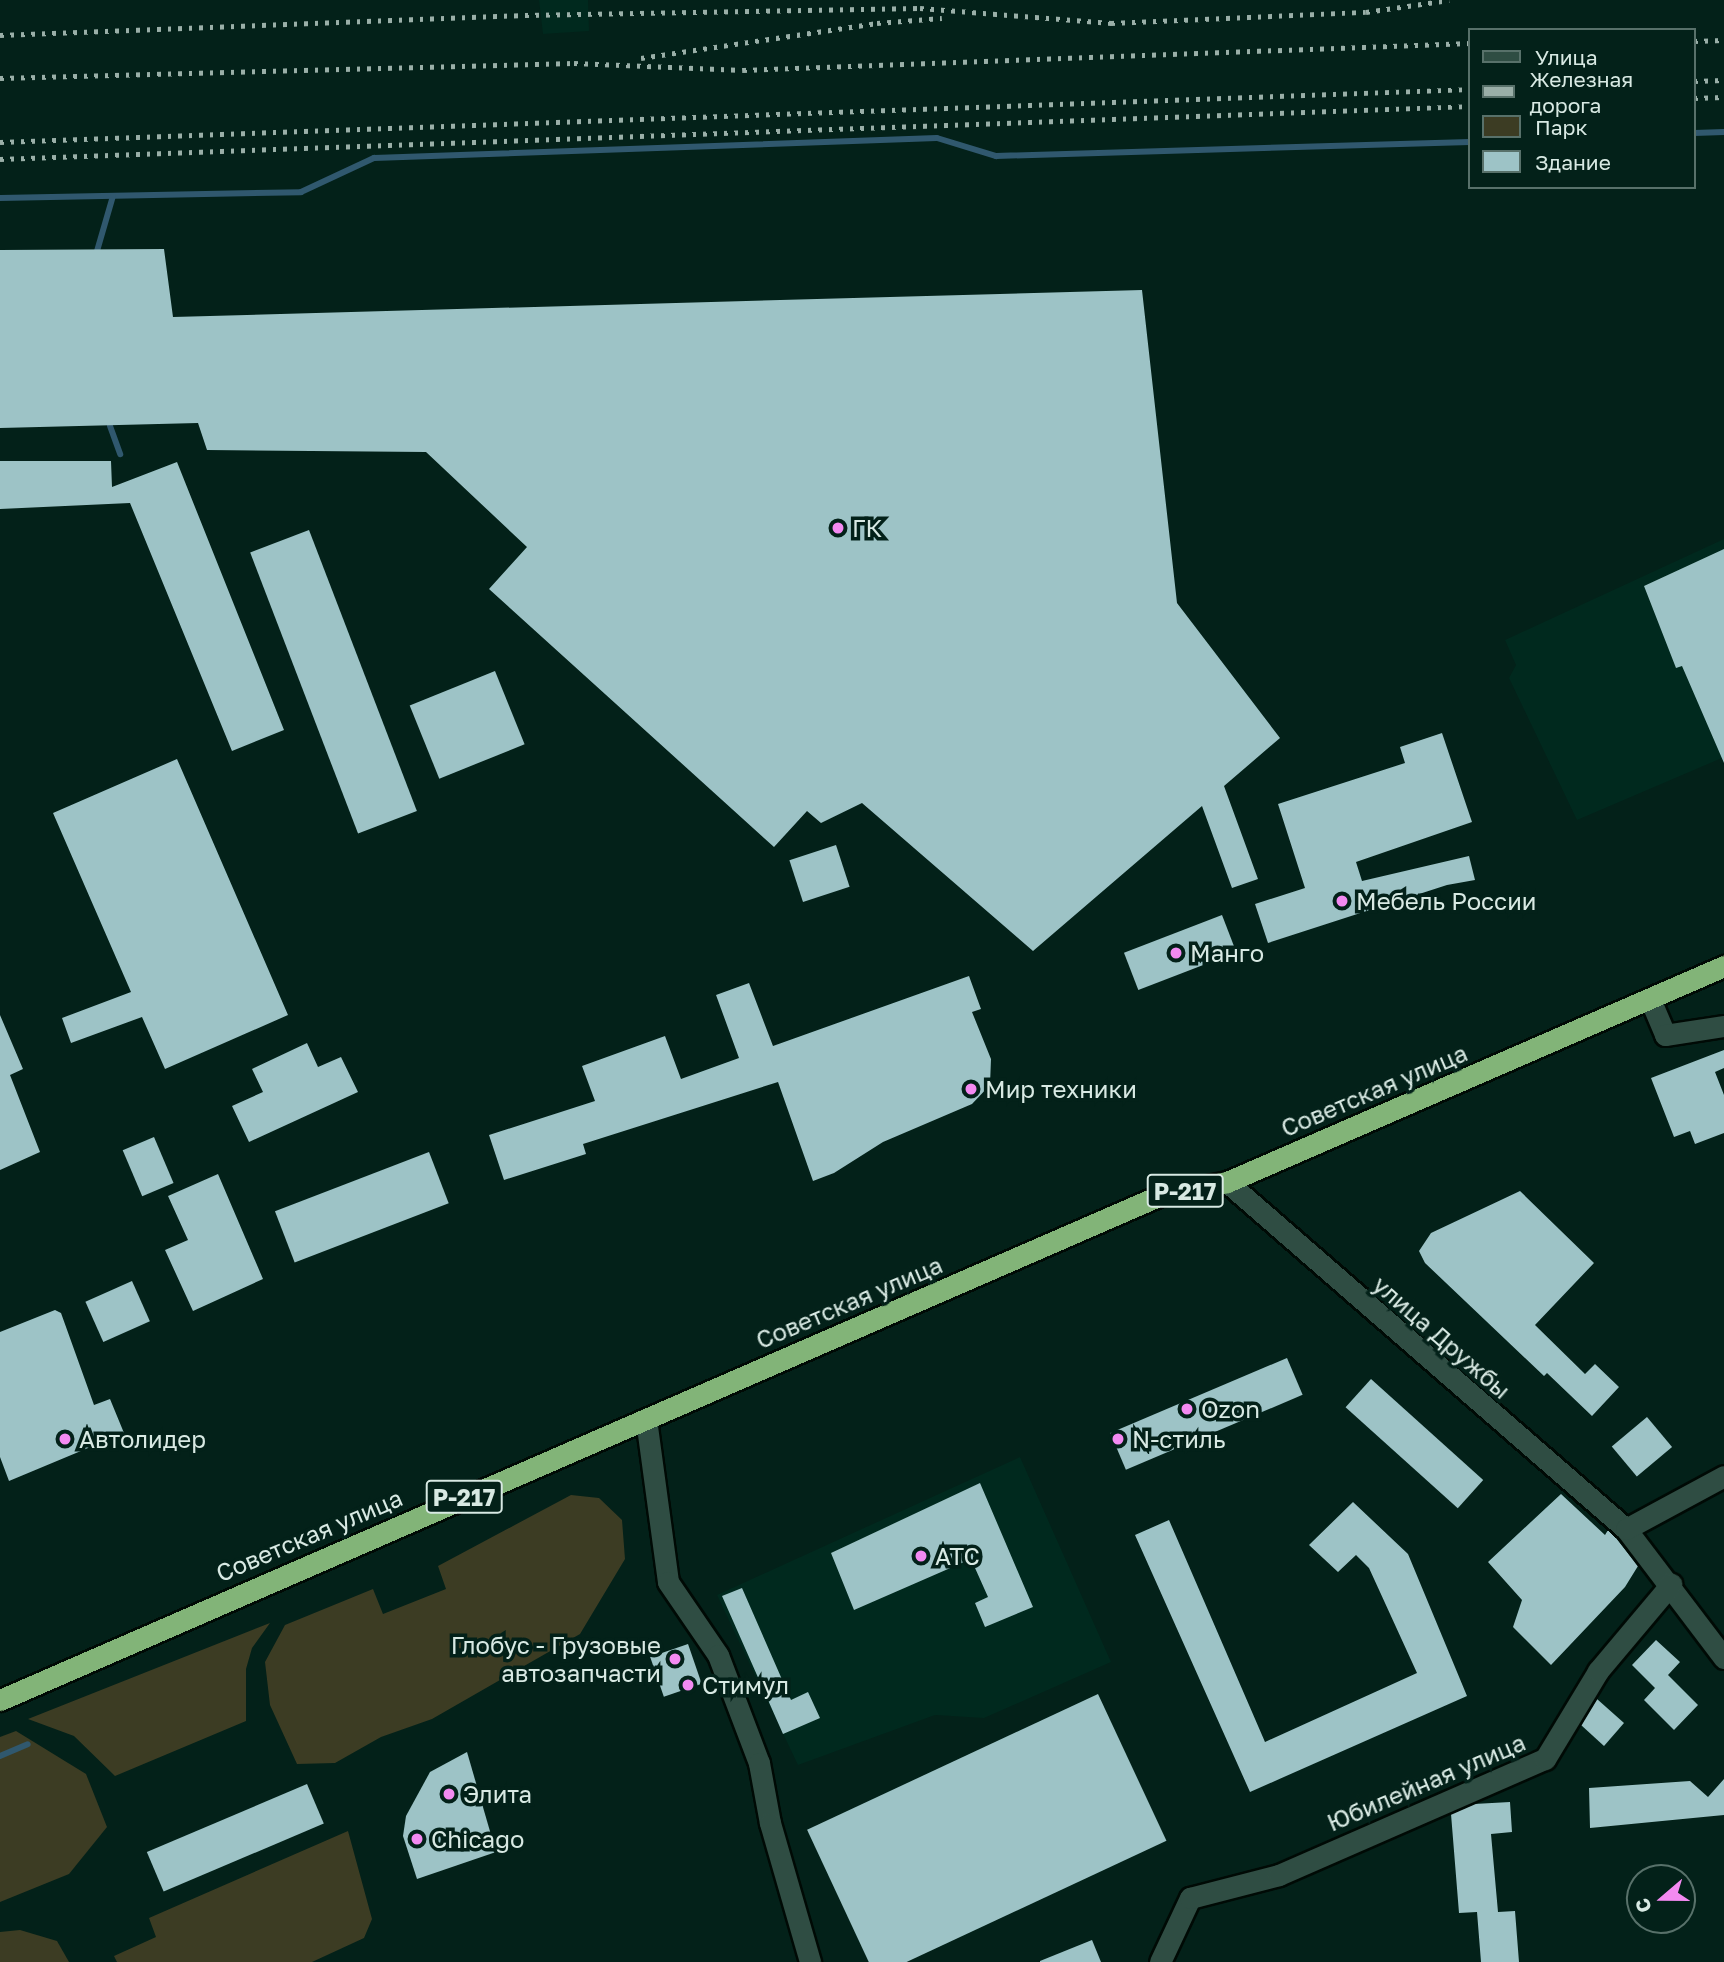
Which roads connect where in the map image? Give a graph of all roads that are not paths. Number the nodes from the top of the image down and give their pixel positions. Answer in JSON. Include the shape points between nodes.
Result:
{"nodes":[{"id":1,"x":1724,"y":966,"type":"edge"},
{"id":2,"x":1650,"y":999,"type":"junction"},
{"id":3,"x":1724,"y":1026,"type":"edge"},
{"id":4,"x":1227,"y":1182,"type":"junction"},
{"id":5,"x":646,"y":1419,"type":"junction"},
{"id":6,"x":1724,"y":1476,"type":"edge"},
{"id":7,"x":1626,"y":1529,"type":"junction"},
{"id":8,"x":1671,"y":1584,"type":"junction"},
{"id":9,"x":1724,"y":1658,"type":"edge"},
{"id":10,"x":0,"y":1700,"type":"edge"},
{"id":11,"x":810,"y":1962,"type":"edge"},
{"id":12,"x":1160,"y":1962,"type":"edge"}],
"edges":[{"from":1,"to":2,"type":"highway","name":"Советская улица","number":"Р-217"},
{"from":2,"to":3,"type":"street","via":[[1664,1035]]},
{"from":2,"to":4,"type":"highway","name":"Советская улица","number":"Р-217"},
{"from":4,"to":5,"type":"highway","name":"Советская улица","number":"Р-217","via":[[1161,1195]]},
{"from":4,"to":7,"type":"street","name":"улица Дружбы"},
{"from":5,"to":10,"type":"highway","name":"Советская улица","number":"Р-217"},
{"from":5,"to":11,"type":"street","via":[[668,1582],[718,1655],[759,1763],[770,1823]]},
{"from":6,"to":7,"type":"street"},
{"from":7,"to":8,"type":"street","name":"улица Дружбы"},
{"from":8,"to":9,"type":"street","name":"улица Дружбы"},
{"from":8,"to":12,"type":"street","name":"Юбилейная улица","via":[[1598,1671],[1545,1759],[1279,1875],[1190,1898]]}]}
